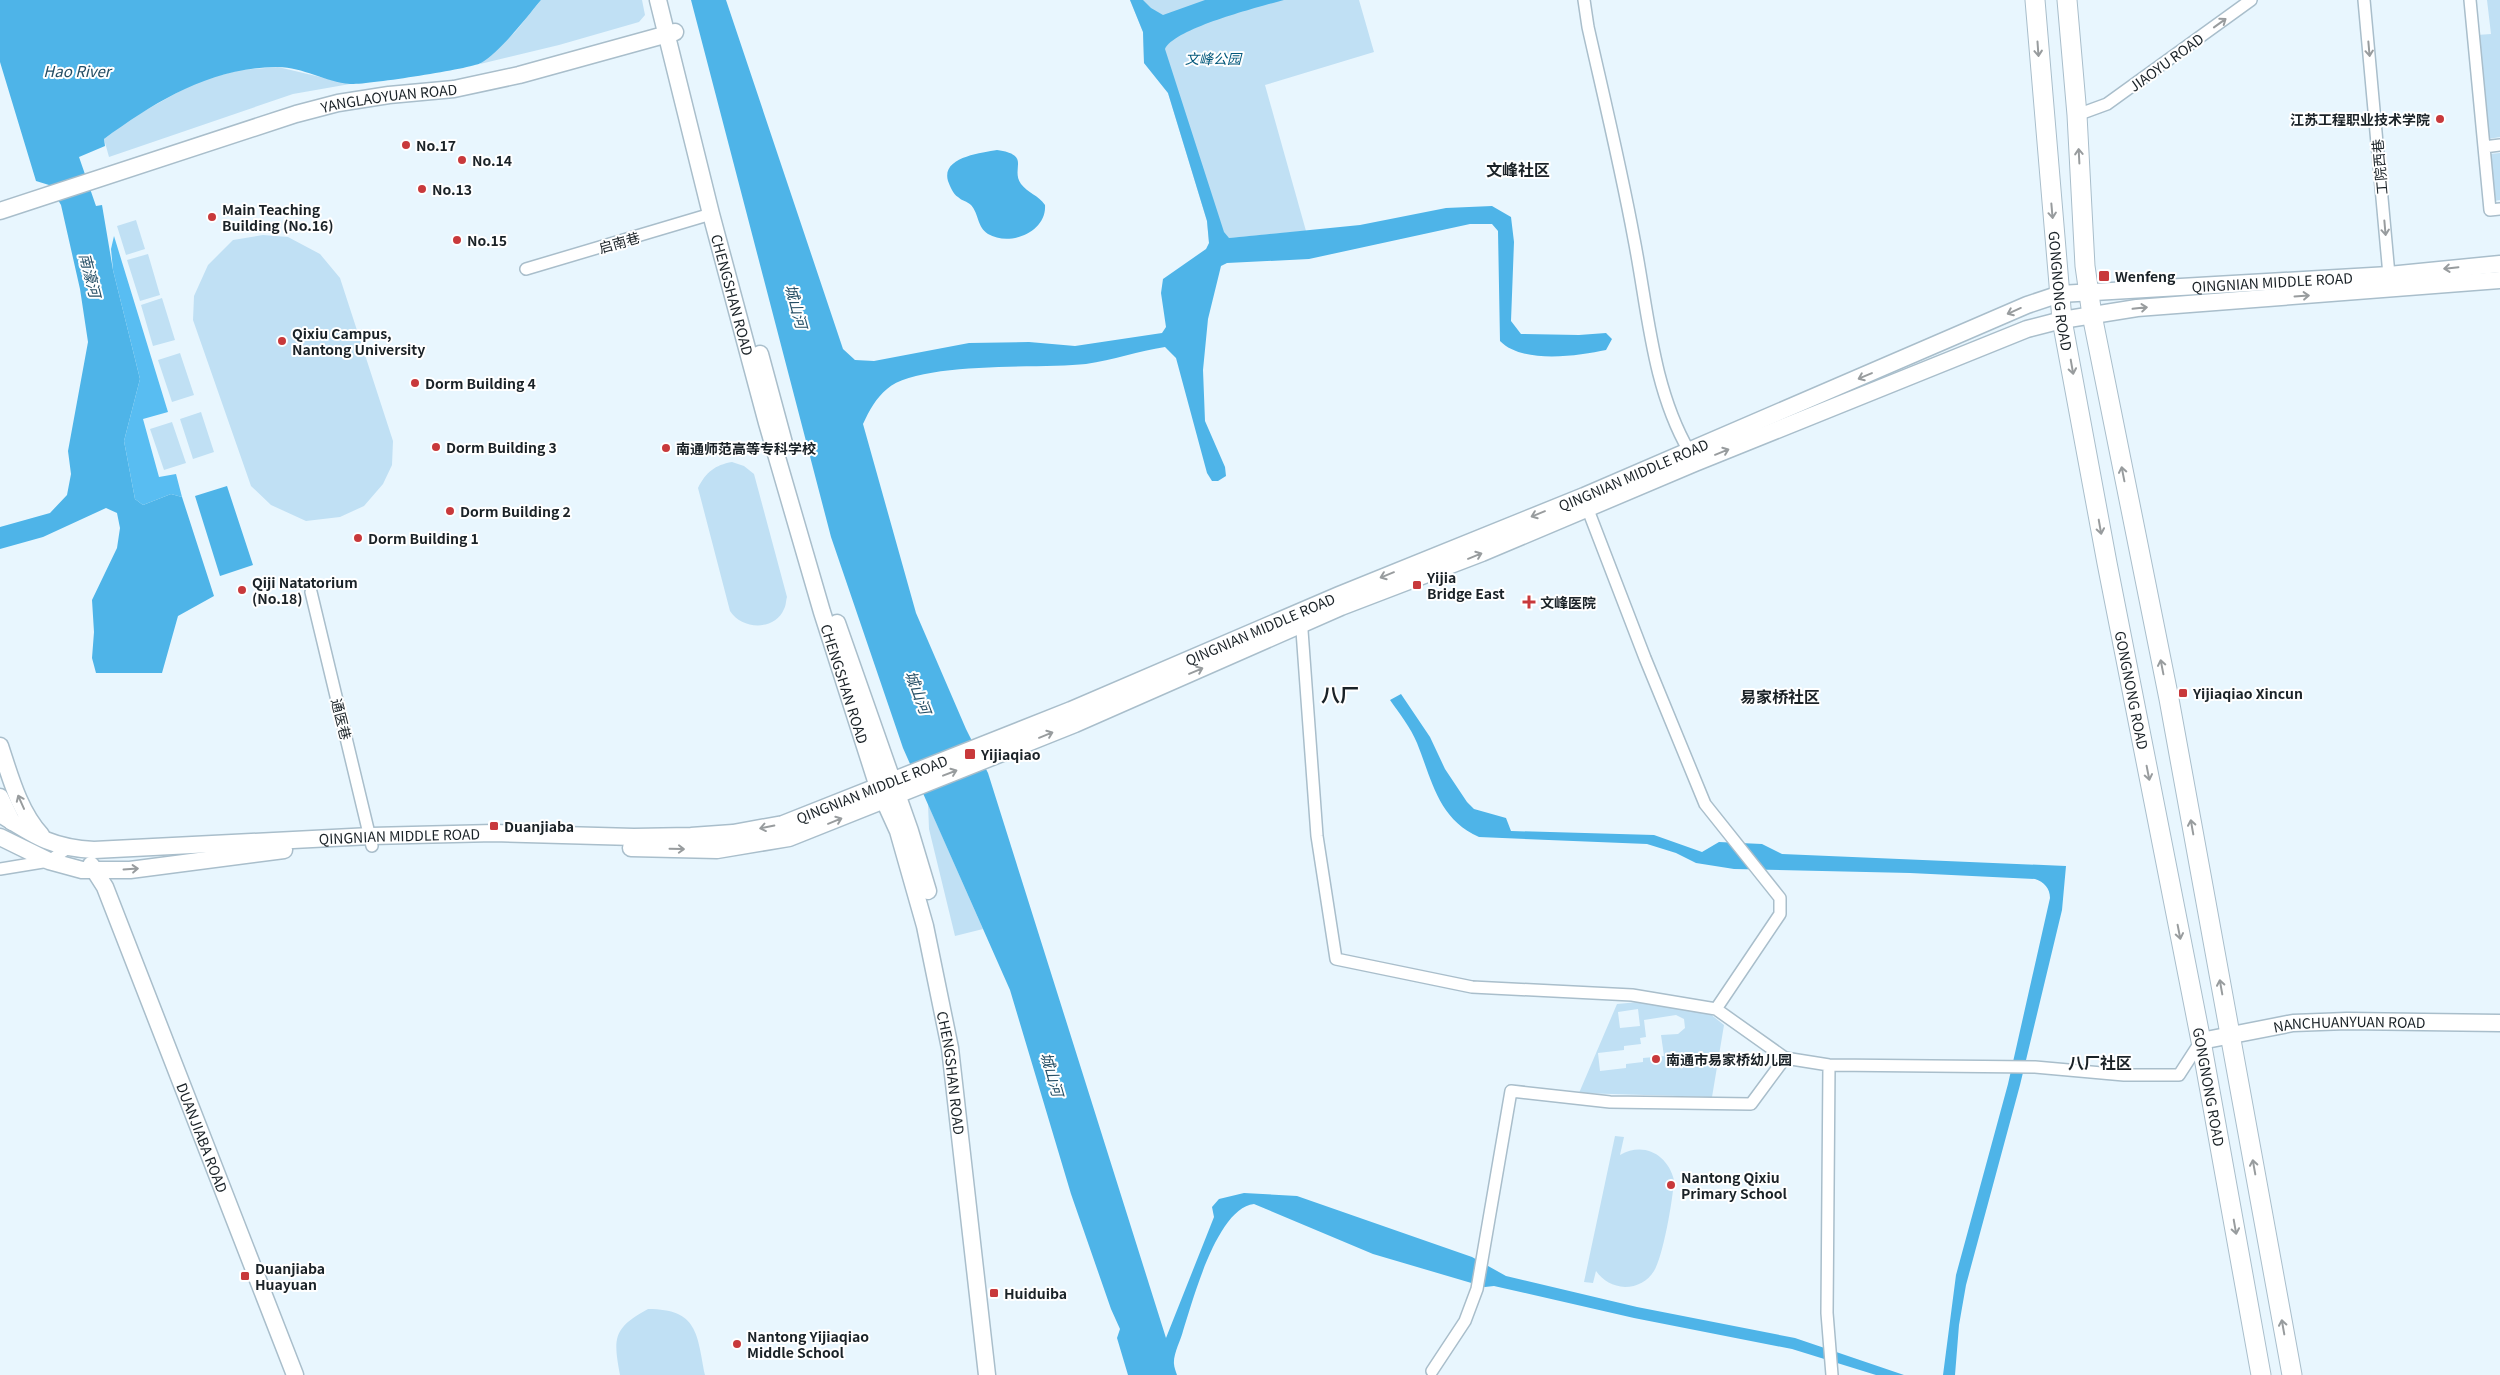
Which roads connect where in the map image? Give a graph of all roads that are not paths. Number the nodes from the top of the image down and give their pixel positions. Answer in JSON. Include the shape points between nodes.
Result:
{"nodes":[{"id":1,"x":658,"y":0,"type":"edge"},
{"id":2,"x":668,"y":0,"type":"edge"},
{"id":3,"x":1584,"y":0,"type":"edge"},
{"id":4,"x":2034,"y":0,"type":"edge"},
{"id":5,"x":2067,"y":0,"type":"edge"},
{"id":6,"x":2252,"y":0,"type":"edge"},
{"id":7,"x":2364,"y":0,"type":"edge"},
{"id":8,"x":2470,"y":0,"type":"edge"},
{"id":9,"x":671,"y":33,"type":"junction"},
{"id":10,"x":2077,"y":115,"type":"junction"},
{"id":11,"x":2500,"y":145,"type":"edge"},
{"id":12,"x":2484,"y":146,"type":"junction"},
{"id":13,"x":2500,"y":209,"type":"edge"},
{"id":14,"x":0,"y":211,"type":"edge"},
{"id":15,"x":711,"y":214,"type":"junction"},
{"id":16,"x":2500,"y":264,"type":"edge"},
{"id":17,"x":526,"y":269,"type":"dead end"},
{"id":18,"x":2389,"y":275,"type":"junction"},
{"id":19,"x":2500,"y":280,"type":"edge"},
{"id":20,"x":2088,"y":292,"type":"junction"},
{"id":21,"x":2060,"y":294,"type":"junction"},
{"id":22,"x":2092,"y":315,"type":"junction"},
{"id":23,"x":2062,"y":320,"type":"junction"},
{"id":24,"x":1689,"y":451,"type":"junction"},
{"id":25,"x":1585,"y":502,"type":"junction"},
{"id":26,"x":311,"y":592,"type":"dead end"},
{"id":27,"x":1302,"y":618,"type":"junction"},
{"id":28,"x":0,"y":746,"type":"edge"},
{"id":29,"x":888,"y":791,"type":"junction"},
{"id":30,"x":0,"y":797,"type":"edge"},
{"id":31,"x":6,"y":817,"type":"edge"},
{"id":32,"x":0,"y":837,"type":"edge"},
{"id":33,"x":371,"y":841,"type":"junction"},
{"id":34,"x":48,"y":842,"type":"junction"},
{"id":35,"x":68,"y":848,"type":"junction"},
{"id":36,"x":49,"y":861,"type":"junction"},
{"id":37,"x":71,"y":868,"type":"junction"},
{"id":38,"x":0,"y":869,"type":"edge"},
{"id":39,"x":110,"y":901,"type":"junction"},
{"id":40,"x":1716,"y":1009,"type":"junction"},
{"id":41,"x":2500,"y":1023,"type":"edge"},
{"id":42,"x":2230,"y":1035,"type":"junction"},
{"id":43,"x":2201,"y":1041,"type":"junction"},
{"id":44,"x":1785,"y":1058,"type":"junction"},
{"id":45,"x":1829,"y":1065,"type":"junction"},
{"id":46,"x":1432,"y":1371,"type":"dead end"},
{"id":47,"x":1832,"y":1371,"type":"edge"},
{"id":48,"x":295,"y":1375,"type":"edge"},
{"id":49,"x":987,"y":1375,"type":"edge"},
{"id":50,"x":996,"y":1375,"type":"edge"},
{"id":51,"x":2261,"y":1375,"type":"edge"},
{"id":52,"x":2292,"y":1375,"type":"edge"}],
"edges":[{"from":1,"to":9,"type":"main road","name":"CHENGSHAN ROAD"},
{"from":2,"to":9,"type":"main road","name":"CHENGSHAN ROAD"},
{"from":3,"to":24,"type":"street","via":[[1634,240],[1649,336],[1676,428]]},
{"from":4,"to":21,"type":"main road","name":"GONGNONG ROAD","one_way":true},
{"from":5,"to":10,"type":"main road","name":"GONGNONG ROAD"},
{"from":10,"to":6,"type":"street","name":"JIAOYU ROAD","one_way":true,"via":[[2107,104]]},
{"from":7,"to":18,"type":"street","name":"工院西巷","one_way":true},
{"from":8,"to":12,"type":"street"},
{"from":9,"to":14,"type":"main road","name":"YANGLAOYUAN ROAD","via":[[519,76],[346,102],[296,114]]},
{"from":9,"to":15,"type":"main road","name":"CHENGSHAN ROAD"},
{"from":9,"to":29,"type":"main road","name":"CHENGSHAN ROAD","via":[[798,498]]},
{"from":20,"to":10,"type":"main road","name":"GONGNONG ROAD","one_way":true},
{"from":11,"to":12,"type":"street"},
{"from":12,"to":13,"type":"street","via":[[2490,210]]},
{"from":15,"to":17,"type":"street","name":"启南巷"},
{"from":15,"to":29,"type":"main road","name":"CHENGSHAN ROAD","via":[[819,603]]},
{"from":16,"to":18,"type":"main road","name":"QINGNIAN MIDDLE ROAD","one_way":true},
{"from":18,"to":20,"type":"main road","name":"QINGNIAN MIDDLE ROAD"},
{"from":22,"to":19,"type":"main road","name":"QINGNIAN MIDDLE ROAD","one_way":true,"via":[[2137,308]]},
{"from":20,"to":21,"type":"main road","name":"QINGNIAN MIDDLE ROAD"},
{"from":20,"to":22,"type":"main road","name":"GONGNONG ROAD"},
{"from":21,"to":23,"type":"main road","name":"GONGNONG ROAD"},
{"from":21,"to":24,"type":"main road","name":"QINGNIAN MIDDLE ROAD","one_way":true,"via":[[2027,305]]},
{"from":22,"to":23,"type":"main road","name":"QINGNIAN MIDDLE ROAD"},
{"from":42,"to":22,"type":"main road","name":"GONGNONG ROAD","one_way":true},
{"from":25,"to":23,"type":"main road","name":"QINGNIAN MIDDLE ROAD","one_way":true,"via":[[2027,329]]},
{"from":23,"to":43,"type":"main road","name":"GONGNONG ROAD","one_way":true},
{"from":24,"to":25,"type":"main road","name":"QINGNIAN MIDDLE ROAD"},
{"from":25,"to":27,"type":"main road","name":"QINGNIAN MIDDLE ROAD","via":[[1473,556]]},
{"from":25,"to":40,"type":"street","via":[[1705,804],[1780,898],[1780,914]]},
{"from":26,"to":33,"type":"street","name":"通医巷"},
{"from":27,"to":29,"type":"main road","name":"QINGNIAN MIDDLE ROAD","via":[[1075,724],[984,752]]},
{"from":27,"to":40,"type":"street","via":[[1317,836],[1336,959],[1472,987],[1632,995]]},
{"from":34,"to":28,"type":"main road","one_way":true,"via":[[27,816]]},
{"from":29,"to":33,"type":"main road","name":"QINGNIAN MIDDLE ROAD","via":[[783,824],[733,833],[634,837],[494,833]]},
{"from":29,"to":49,"type":"main road","name":"CHENGSHAN ROAD","via":[[926,926],[950,1048]]},
{"from":29,"to":50,"type":"main road","name":"CHENGSHAN ROAD","via":[[910,831],[935,919],[960,1049]]},
{"from":30,"to":31,"type":"main road"},
{"from":31,"to":34,"type":"main road","name":"QINGNIAN MIDDLE ROAD"},
{"from":31,"to":36,"type":"main road","via":[[29,847]]},
{"from":32,"to":36,"type":"main road","name":"QINGNIAN MIDDLE ROAD"},
{"from":33,"to":35,"type":"main road","name":"QINGNIAN MIDDLE ROAD"},
{"from":37,"to":33,"type":"main road","name":"QINGNIAN MIDDLE ROAD","one_way":true,"via":[[130,870]]},
{"from":34,"to":35,"type":"main road","name":"QINGNIAN MIDDLE ROAD"},
{"from":35,"to":36,"type":"street"},
{"from":35,"to":39,"type":"main road","name":"DUANJIABA ROAD","via":[[87,860],[98,874]]},
{"from":36,"to":37,"type":"main road","name":"QINGNIAN MIDDLE ROAD"},
{"from":36,"to":38,"type":"street"},
{"from":37,"to":39,"type":"main road","name":"DUANJIABA ROAD","via":[[97,886]]},
{"from":39,"to":48,"type":"main road","name":"DUANJIABA ROAD"},
{"from":40,"to":44,"type":"street"},
{"from":41,"to":42,"type":"main road","name":"NANCHUANYUAN ROAD","via":[[2293,1023]]},
{"from":42,"to":43,"type":"main road","name":"NANCHUANYUAN ROAD"},
{"from":52,"to":42,"type":"main road","name":"GONGNONG ROAD","one_way":true},
{"from":43,"to":45,"type":"street","via":[[2180,1075],[2124,1075],[2030,1067]]},
{"from":43,"to":51,"type":"main road","name":"GONGNONG ROAD","one_way":true},
{"from":44,"to":45,"type":"street"},
{"from":44,"to":46,"type":"street","via":[[1751,1104],[1610,1102],[1511,1091],[1477,1289],[1465,1321]]},
{"from":45,"to":47,"type":"street","via":[[1827,1313]]}]}
